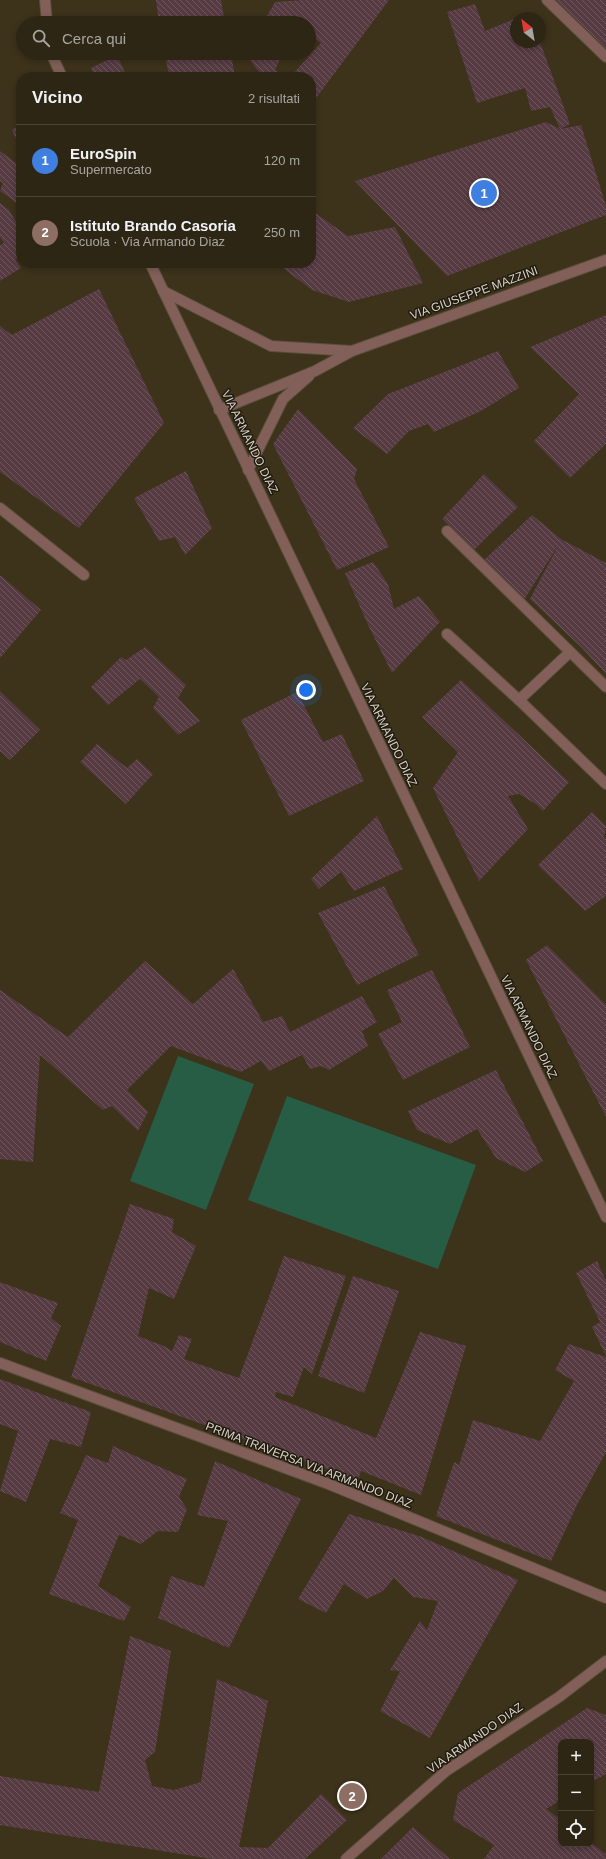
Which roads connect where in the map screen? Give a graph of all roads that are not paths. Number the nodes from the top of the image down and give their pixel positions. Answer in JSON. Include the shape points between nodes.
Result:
{"nodes":[{"id":1,"x":45,"y":0,"type":"edge"},
{"id":2,"x":547,"y":0,"type":"edge"},
{"id":3,"x":46,"y":16,"type":"edge"},
{"id":4,"x":606,"y":57,"type":"edge"},
{"id":5,"x":54,"y":60,"type":"edge"},
{"id":6,"x":60,"y":72,"type":"edge"},
{"id":7,"x":606,"y":260,"type":"edge"},
{"id":8,"x":152,"y":268,"type":"edge"},
{"id":9,"x":163,"y":291,"type":"junction"},
{"id":10,"x":352,"y":351,"type":"junction"},
{"id":11,"x":315,"y":371,"type":"junction"},
{"id":12,"x":220,"y":410,"type":"junction"},
{"id":13,"x":248,"y":470,"type":"junction"},
{"id":14,"x":0,"y":508,"type":"edge"},
{"id":15,"x":447,"y":531,"type":"dead end"},
{"id":16,"x":84,"y":575,"type":"dead end"},
{"id":17,"x":448,"y":634,"type":"dead end"},
{"id":18,"x":570,"y":652,"type":"junction"},
{"id":19,"x":606,"y":687,"type":"edge"},
{"id":20,"x":519,"y":700,"type":"junction"},
{"id":21,"x":606,"y":784,"type":"edge"},
{"id":22,"x":606,"y":1217,"type":"edge"},
{"id":23,"x":0,"y":1363,"type":"edge"},
{"id":24,"x":606,"y":1598,"type":"edge"},
{"id":25,"x":606,"y":1661,"type":"edge"},
{"id":26,"x":346,"y":1859,"type":"edge"}],
"edges":[{"from":1,"to":3,"type":"street"},
{"from":2,"to":4,"type":"street"},
{"from":5,"to":6,"type":"street"},
{"from":7,"to":10,"type":"street","name":"VIA GIUSEPPE MAZZINI"},
{"from":8,"to":9,"type":"street","name":"VIA ARMANDO DIAZ"},
{"from":9,"to":10,"type":"street","name":"VIA GIUSEPPE MAZZINI","via":[[271,346]]},
{"from":9,"to":12,"type":"street","name":"VIA ARMANDO DIAZ"},
{"from":10,"to":11,"type":"street","name":"VIA GIUSEPPE MAZZINI"},
{"from":11,"to":12,"type":"street","name":"VIA GIUSEPPE MAZZINI"},
{"from":11,"to":13,"type":"street","name":"VIA GIUSEPPE MAZZINI","via":[[283,399]]},
{"from":12,"to":13,"type":"street","name":"VIA ARMANDO DIAZ"},
{"from":13,"to":22,"type":"street","name":"VIA ARMANDO DIAZ"},
{"from":14,"to":16,"type":"street"},
{"from":15,"to":18,"type":"street"},
{"from":17,"to":20,"type":"street"},
{"from":18,"to":19,"type":"street"},
{"from":18,"to":20,"type":"street"},
{"from":20,"to":21,"type":"street"},
{"from":23,"to":24,"type":"street","name":"PRIMA TRAVERSA VIA ARMANDO DIAZ","via":[[326,1483]]},
{"from":25,"to":26,"type":"street","name":"VIA ARMANDO DIAZ","via":[[559,1697],[446,1771]]}]}
